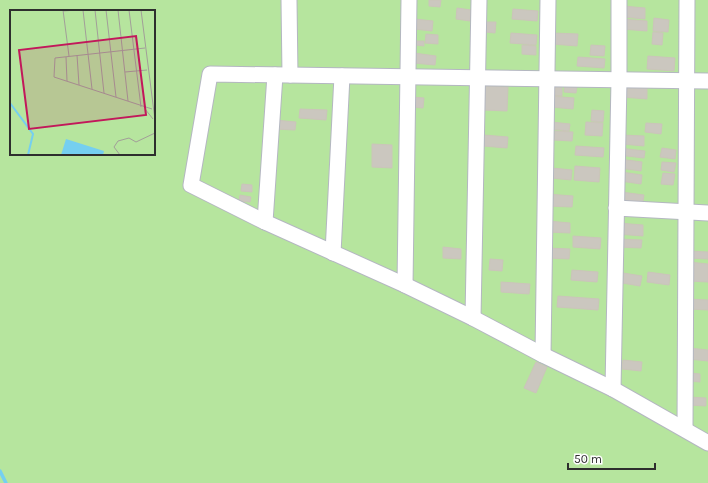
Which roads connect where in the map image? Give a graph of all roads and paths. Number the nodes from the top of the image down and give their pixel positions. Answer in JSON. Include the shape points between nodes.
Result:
{"nodes":[{"id":1,"x":290,"y":0,"type":"edge"},
{"id":2,"x":409,"y":0,"type":"edge"},
{"id":3,"x":478,"y":0,"type":"edge"},
{"id":4,"x":548,"y":0,"type":"edge"},
{"id":5,"x":619,"y":0,"type":"edge"},
{"id":6,"x":687,"y":0,"type":"edge"},
{"id":7,"x":282,"y":75,"type":"junction"},
{"id":8,"x":342,"y":76,"type":"junction"},
{"id":9,"x":408,"y":77,"type":"junction"},
{"id":10,"x":477,"y":78,"type":"junction"},
{"id":11,"x":547,"y":79,"type":"junction"},
{"id":12,"x":619,"y":80,"type":"junction"},
{"id":13,"x":687,"y":80,"type":"junction"},
{"id":14,"x":708,"y":81,"type":"edge"},
{"id":15,"x":616,"y":208,"type":"junction"},
{"id":16,"x":686,"y":212,"type":"junction"},
{"id":17,"x":708,"y":213,"type":"edge"},
{"id":18,"x":265,"y":222,"type":"junction"},
{"id":19,"x":333,"y":253,"type":"junction"},
{"id":20,"x":405,"y":284,"type":"junction"},
{"id":21,"x":473,"y":318,"type":"junction"},
{"id":22,"x":543,"y":355,"type":"junction"},
{"id":23,"x":613,"y":389,"type":"junction"},
{"id":24,"x":685,"y":429,"type":"junction"},
{"id":25,"x":708,"y":443,"type":"edge"}],
"edges":[{"from":1,"to":7,"type":"street"},
{"from":2,"to":9,"type":"street"},
{"from":3,"to":10,"type":"street"},
{"from":4,"to":11,"type":"street"},
{"from":5,"to":12,"type":"street"},
{"from":6,"to":13,"type":"street"},
{"from":7,"to":8,"type":"street"},
{"from":7,"to":18,"type":"street"},
{"from":7,"to":18,"type":"street","via":[[210,74],[190,186]]},
{"from":8,"to":9,"type":"street"},
{"from":8,"to":19,"type":"street"},
{"from":9,"to":10,"type":"street"},
{"from":9,"to":20,"type":"street"},
{"from":10,"to":11,"type":"street"},
{"from":10,"to":21,"type":"street"},
{"from":11,"to":12,"type":"street"},
{"from":11,"to":22,"type":"street"},
{"from":12,"to":13,"type":"street"},
{"from":12,"to":15,"type":"street"},
{"from":13,"to":14,"type":"street"},
{"from":13,"to":16,"type":"street"},
{"from":15,"to":16,"type":"street"},
{"from":15,"to":23,"type":"street"},
{"from":16,"to":17,"type":"street"},
{"from":16,"to":24,"type":"street"},
{"from":18,"to":19,"type":"street"},
{"from":19,"to":20,"type":"street"},
{"from":20,"to":21,"type":"street"},
{"from":21,"to":22,"type":"street"},
{"from":22,"to":23,"type":"street"},
{"from":23,"to":24,"type":"street"},
{"from":24,"to":25,"type":"street"}]}
